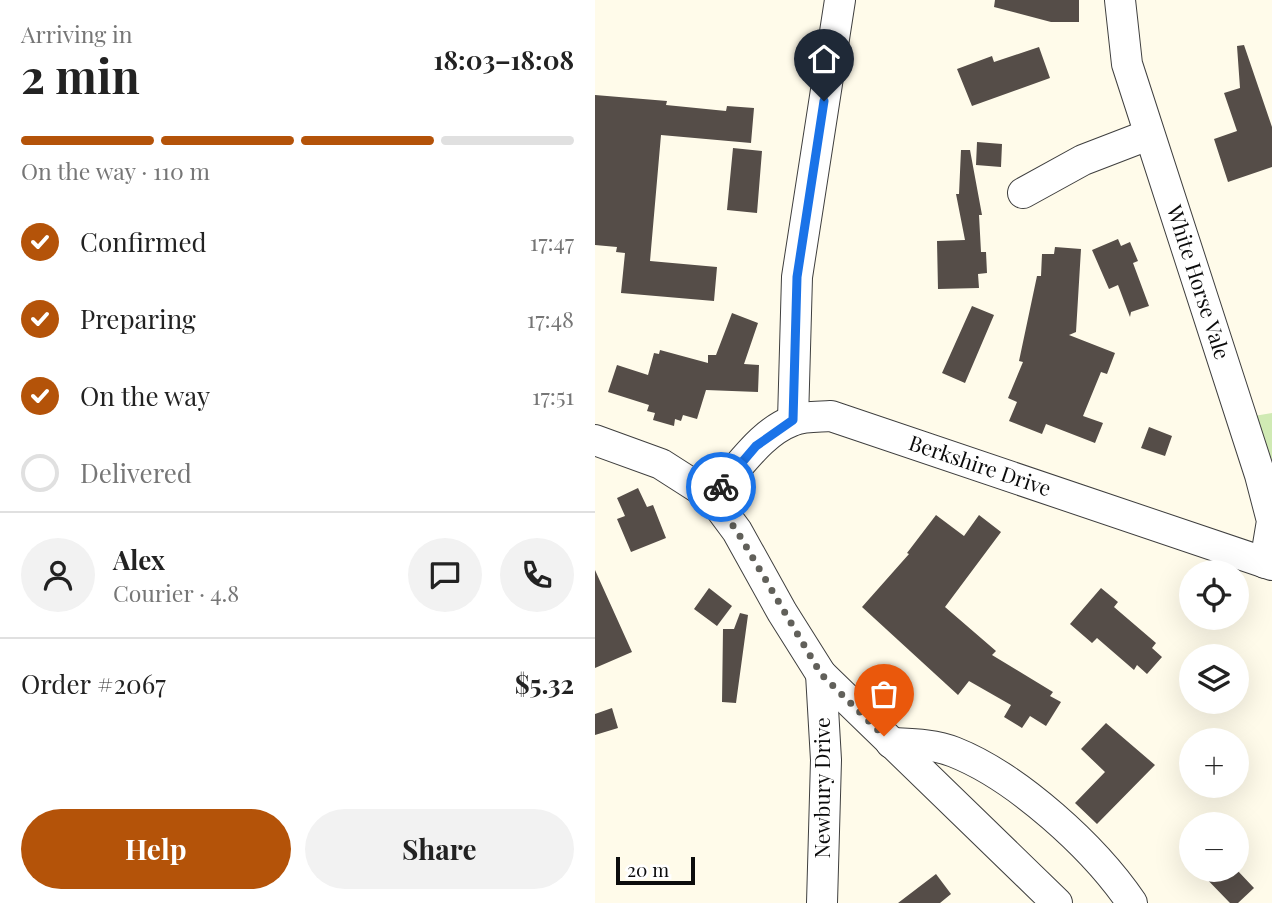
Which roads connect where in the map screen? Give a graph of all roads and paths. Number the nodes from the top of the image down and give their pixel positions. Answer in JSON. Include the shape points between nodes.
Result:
{"nodes":[{"id":1,"x":840,"y":0,"type":"edge"},
{"id":2,"x":1121,"y":0,"type":"edge"},
{"id":3,"x":1148,"y":135,"type":"junction"},
{"id":4,"x":1023,"y":193,"type":"dead end"},
{"id":5,"x":793,"y":420,"type":"junction"},
{"id":6,"x":595,"y":440,"type":"edge"},
{"id":7,"x":711,"y":496,"type":"junction"},
{"id":8,"x":1268,"y":564,"type":"edge"},
{"id":9,"x":821,"y":674,"type":"junction"},
{"id":10,"x":891,"y":743,"type":"junction"},
{"id":11,"x":822,"y":903,"type":"edge"},
{"id":12,"x":1058,"y":903,"type":"edge"},
{"id":13,"x":1132,"y":903,"type":"edge"}],
"edges":[{"from":1,"to":5,"type":"street","via":[[797,277]]},
{"from":2,"to":3,"type":"street","name":"White Horse Vale","via":[[1127,64]]},
{"from":3,"to":4,"type":"street","via":[[1083,160]]},
{"from":3,"to":8,"type":"street","name":"White Horse Vale","via":[[1260,475],[1272,521]]},
{"from":5,"to":7,"type":"street","name":"Berkshire Drive","via":[[756,446]]},
{"from":5,"to":8,"type":"street","name":"Berkshire Drive","via":[[831,416],[856,423]]},
{"from":6,"to":7,"type":"street","via":[[661,464]]},
{"from":7,"to":9,"type":"street","via":[[737,531]]},
{"from":9,"to":10,"type":"street"},
{"from":9,"to":11,"type":"street","name":"Newbury Drive","via":[[826,760]]},
{"from":10,"to":12,"type":"street"},
{"from":10,"to":13,"type":"street","via":[[954,752],[987,769],[1087,848]]}]}
